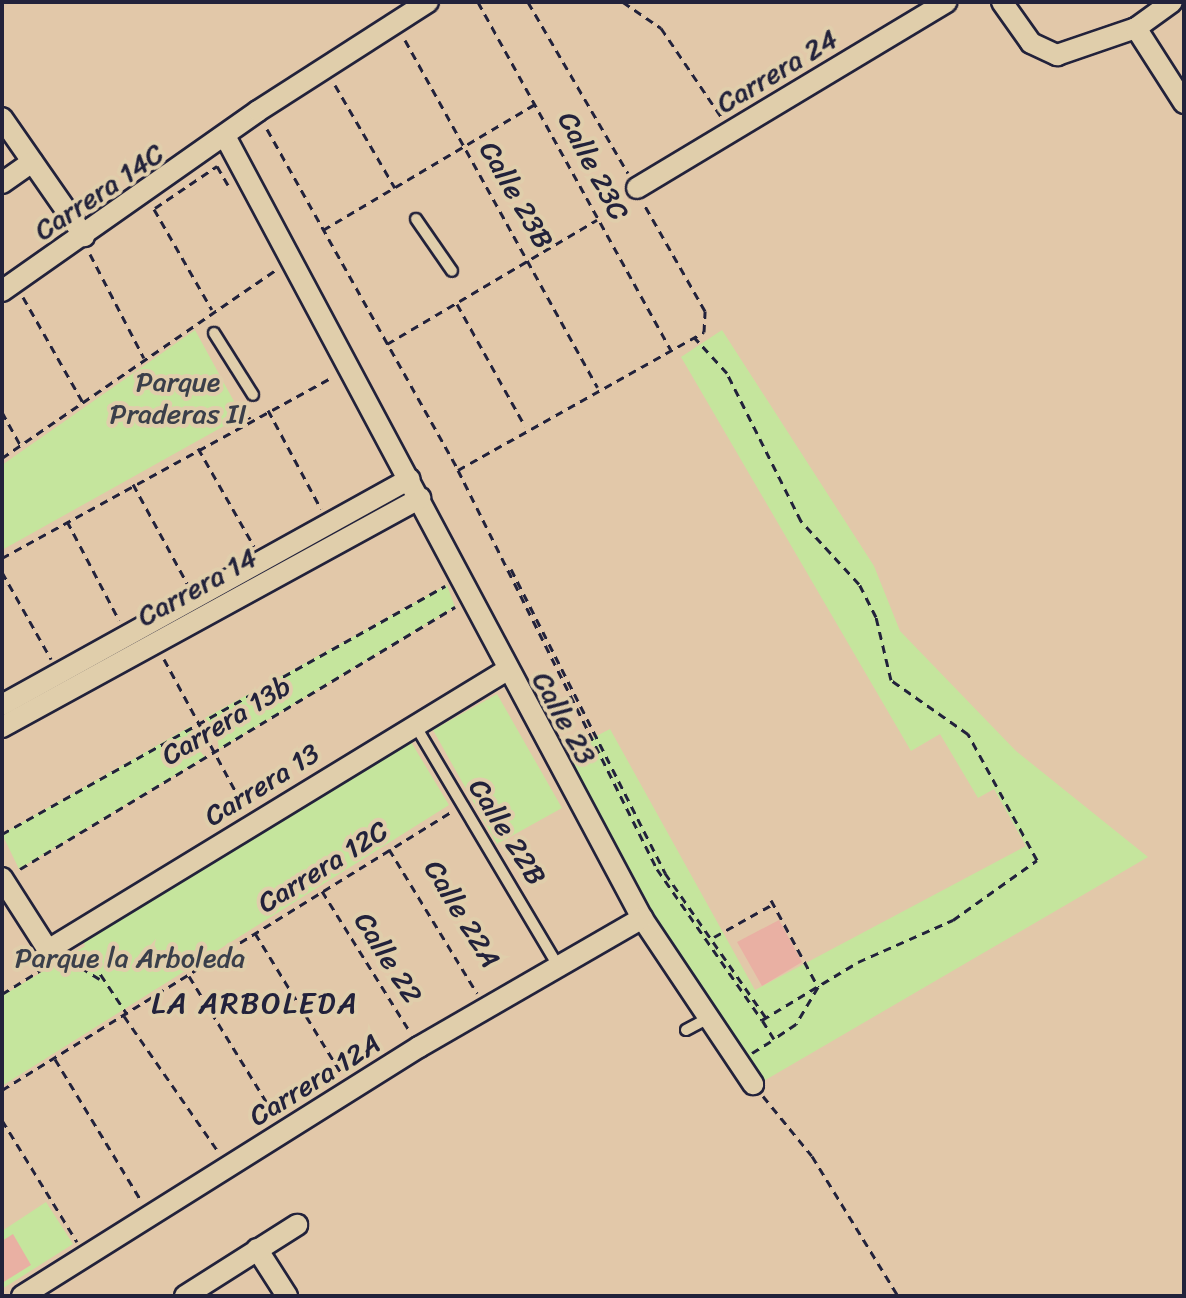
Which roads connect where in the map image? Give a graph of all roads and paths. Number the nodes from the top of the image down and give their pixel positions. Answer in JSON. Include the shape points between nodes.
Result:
{"nodes":[{"id":1,"x":428,"y":2,"type":"edge"},
{"id":2,"x":478,"y":2,"type":"edge"},
{"id":3,"x":528,"y":2,"type":"edge"},
{"id":4,"x":623,"y":2,"type":"edge"},
{"id":5,"x":946,"y":2,"type":"edge"},
{"id":6,"x":1002,"y":2,"type":"edge"},
{"id":7,"x":1172,"y":2,"type":"edge"},
{"id":8,"x":396,"y":23,"type":"junction"},
{"id":9,"x":1136,"y":28,"type":"junction"},
{"id":10,"x":325,"y":68,"type":"junction"},
{"id":11,"x":537,"y":103,"type":"junction"},
{"id":12,"x":1184,"y":103,"type":"edge"},
{"id":13,"x":258,"y":111,"type":"junction"},
{"id":14,"x":2,"y":118,"type":"edge"},
{"id":15,"x":731,"y":131,"type":"junction"},
{"id":16,"x":226,"y":138,"type":"junction"},
{"id":17,"x":464,"y":145,"type":"junction"},
{"id":18,"x":32,"y":162,"type":"junction"},
{"id":19,"x":2,"y":183,"type":"edge"},
{"id":20,"x":395,"y":188,"type":"junction"},
{"id":21,"x":637,"y":188,"type":"junction"},
{"id":22,"x":146,"y":194,"type":"junction"},
{"id":23,"x":416,"y":219,"type":"dead end"},
{"id":24,"x":599,"y":219,"type":"junction"},
{"id":25,"x":323,"y":230,"type":"junction"},
{"id":26,"x":86,"y":244,"type":"junction"},
{"id":27,"x":532,"y":261,"type":"junction"},
{"id":28,"x":278,"y":269,"type":"dead end"},
{"id":29,"x":452,"y":271,"type":"dead end"},
{"id":30,"x":2,"y":291,"type":"edge"},
{"id":31,"x":23,"y":297,"type":"dead end"},
{"id":32,"x":457,"y":304,"type":"junction"},
{"id":33,"x":212,"y":310,"type":"junction"},
{"id":34,"x":214,"y":333,"type":"dead end"},
{"id":35,"x":694,"y":337,"type":"junction"},
{"id":36,"x":387,"y":344,"type":"junction"},
{"id":37,"x":671,"y":350,"type":"junction"},
{"id":38,"x":144,"y":358,"type":"junction"},
{"id":39,"x":340,"y":373,"type":"dead end"},
{"id":40,"x":598,"y":388,"type":"junction"},
{"id":41,"x":253,"y":395,"type":"dead end"},
{"id":42,"x":83,"y":403,"type":"junction"},
{"id":43,"x":268,"y":410,"type":"junction"},
{"id":44,"x":2,"y":412,"type":"edge"},
{"id":45,"x":526,"y":428,"type":"junction"},
{"id":46,"x":21,"y":445,"type":"junction"},
{"id":47,"x":198,"y":448,"type":"junction"},
{"id":48,"x":2,"y":458,"type":"edge"},
{"id":49,"x":458,"y":470,"type":"junction"},
{"id":50,"x":410,"y":479,"type":"junction"},
{"id":51,"x":133,"y":484,"type":"junction"},
{"id":52,"x":420,"y":498,"type":"junction"},
{"id":53,"x":324,"y":514,"type":"dead end"},
{"id":54,"x":67,"y":521,"type":"junction"},
{"id":55,"x":257,"y":551,"type":"dead end"},
{"id":56,"x":2,"y":558,"type":"edge"},
{"id":57,"x":511,"y":569,"type":"dead end"},
{"id":58,"x":2,"y":572,"type":"edge"},
{"id":59,"x":460,"y":579,"type":"junction"},
{"id":60,"x":203,"y":580,"type":"dead end"},
{"id":61,"x":189,"y":587,"type":"junction"},
{"id":62,"x":175,"y":594,"type":"dead end"},
{"id":63,"x":469,"y":599,"type":"junction"},
{"id":64,"x":135,"y":617,"type":"dead end"},
{"id":65,"x":155,"y":641,"type":"junction"},
{"id":66,"x":66,"y":653,"type":"dead end"},
{"id":67,"x":507,"y":670,"type":"junction"},
{"id":68,"x":2,"y":705,"type":"edge"},
{"id":69,"x":197,"y":723,"type":"junction"},
{"id":70,"x":414,"y":724,"type":"junction"},
{"id":71,"x":2,"y":727,"type":"edge"},
{"id":72,"x":213,"y":753,"type":"junction"},
{"id":73,"x":461,"y":806,"type":"junction"},
{"id":74,"x":253,"y":823,"type":"junction"},
{"id":75,"x":2,"y":834,"type":"edge"},
{"id":76,"x":389,"y":849,"type":"junction"},
{"id":77,"x":2,"y":878,"type":"edge"},
{"id":78,"x":322,"y":891,"type":"junction"},
{"id":79,"x":642,"y":918,"type":"junction"},
{"id":80,"x":255,"y":933,"type":"junction"},
{"id":81,"x":711,"y":938,"type":"junction"},
{"id":82,"x":54,"y":951,"type":"junction"},
{"id":83,"x":558,"y":966,"type":"junction"},
{"id":84,"x":189,"y":976,"type":"junction"},
{"id":85,"x":103,"y":981,"type":"junction"},
{"id":86,"x":818,"y":987,"type":"junction"},
{"id":87,"x":2,"y":994,"type":"edge"},
{"id":88,"x":486,"y":1008,"type":"junction"},
{"id":89,"x":125,"y":1015,"type":"junction"},
{"id":90,"x":707,"y":1019,"type":"junction"},
{"id":91,"x":764,"y":1019,"type":"junction"},
{"id":92,"x":686,"y":1030,"type":"dead end"},
{"id":93,"x":774,"y":1039,"type":"junction"},
{"id":94,"x":419,"y":1047,"type":"junction"},
{"id":95,"x":55,"y":1059,"type":"junction"},
{"id":96,"x":735,"y":1064,"type":"junction"},
{"id":97,"x":753,"y":1084,"type":"joint"},
{"id":98,"x":2,"y":1090,"type":"edge"},
{"id":99,"x":351,"y":1090,"type":"junction"},
{"id":100,"x":2,"y":1120,"type":"edge"},
{"id":101,"x":285,"y":1131,"type":"junction"},
{"id":102,"x":230,"y":1167,"type":"junction"},
{"id":103,"x":150,"y":1215,"type":"junction"},
{"id":104,"x":297,"y":1225,"type":"dead end"},
{"id":105,"x":257,"y":1249,"type":"junction"},
{"id":106,"x":85,"y":1256,"type":"junction"},
{"id":107,"x":189,"y":1295,"type":"edge"},
{"id":108,"x":22,"y":1296,"type":"edge"},
{"id":109,"x":287,"y":1296,"type":"edge"},
{"id":110,"x":898,"y":1296,"type":"edge"}],
"edges":[{"from":1,"to":8,"type":"street","name":"Carrera 14C"},
{"from":2,"to":11,"type":"path","name":"Calle 23C"},
{"from":3,"to":21,"type":"path"},
{"from":4,"to":15,"type":"path","via":[[661,28]]},
{"from":5,"to":15,"type":"street","name":"Carrera 24"},
{"from":6,"to":9,"type":"street","via":[[1044,53],[1057,55]]},
{"from":7,"to":9,"type":"street"},
{"from":8,"to":10,"type":"street","name":"Carrera 14C"},
{"from":8,"to":17,"type":"path","name":"Calle 23B"},
{"from":9,"to":12,"type":"street"},
{"from":10,"to":13,"type":"street","name":"Carrera 14C"},
{"from":10,"to":20,"type":"path"},
{"from":11,"to":17,"type":"path"},
{"from":11,"to":24,"type":"path","name":"Calle 23C"},
{"from":13,"to":16,"type":"street","name":"Carrera 14C"},
{"from":13,"to":25,"type":"path"},
{"from":14,"to":18,"type":"street"},
{"from":15,"to":21,"type":"street","name":"Carrera 24"},
{"from":16,"to":22,"type":"street","name":"Carrera 14C"},
{"from":16,"to":50,"type":"street","name":"Calle 23"},
{"from":17,"to":20,"type":"path"},
{"from":17,"to":27,"type":"path","name":"Calle 23B"},
{"from":18,"to":19,"type":"street"},
{"from":18,"to":26,"type":"street"},
{"from":20,"to":25,"type":"path"},
{"from":21,"to":35,"type":"path","via":[[709,322]]},
{"from":22,"to":26,"type":"street","name":"Carrera 14C"},
{"from":22,"to":33,"type":"path"},
{"from":23,"to":29,"type":"lane"},
{"from":24,"to":27,"type":"path"},
{"from":24,"to":37,"type":"path","name":"Calle 23C"},
{"from":25,"to":36,"type":"path"},
{"from":26,"to":30,"type":"street","name":"Carrera 14C"},
{"from":26,"to":38,"type":"path"},
{"from":27,"to":32,"type":"path"},
{"from":27,"to":40,"type":"path","name":"Calle 23B"},
{"from":28,"to":33,"type":"path"},
{"from":31,"to":42,"type":"path"},
{"from":32,"to":36,"type":"path"},
{"from":32,"to":45,"type":"path"},
{"from":33,"to":38,"type":"path"},
{"from":34,"to":41,"type":"lane"},
{"from":35,"to":37,"type":"path"},
{"from":35,"to":86,"type":"path","via":[[727,373],[801,521],[859,584],[876,617],[891,680],[968,734],[1037,860],[953,920]]},
{"from":36,"to":49,"type":"path"},
{"from":37,"to":40,"type":"path"},
{"from":38,"to":42,"type":"path"},
{"from":39,"to":43,"type":"path"},
{"from":40,"to":45,"type":"path"},
{"from":42,"to":46,"type":"path"},
{"from":43,"to":47,"type":"path"},
{"from":43,"to":53,"type":"path"},
{"from":44,"to":46,"type":"path"},
{"from":45,"to":49,"type":"path"},
{"from":46,"to":48,"type":"path"},
{"from":47,"to":51,"type":"path"},
{"from":47,"to":55,"type":"path"},
{"from":49,"to":81,"type":"path","via":[[657,869]]},
{"from":50,"to":52,"type":"street","name":"Calle 23"},
{"from":50,"to":68,"type":"street","name":"Carrera 14"},
{"from":51,"to":54,"type":"path"},
{"from":51,"to":61,"type":"path"},
{"from":52,"to":59,"type":"street","name":"Calle 23"},
{"from":52,"to":65,"type":"street","name":"Carrera 14"},
{"from":54,"to":56,"type":"path"},
{"from":54,"to":64,"type":"path","via":[[121,624]]},
{"from":57,"to":81,"type":"path","via":[[665,873]]},
{"from":58,"to":66,"type":"path","via":[[52,660]]},
{"from":59,"to":63,"type":"street","name":"Calle 23"},
{"from":59,"to":69,"type":"path","name":"Carrera 13b"},
{"from":60,"to":61,"type":"path"},
{"from":61,"to":62,"type":"path"},
{"from":63,"to":67,"type":"street","name":"Calle 23"},
{"from":63,"to":72,"type":"path","name":"Carrera 13b"},
{"from":65,"to":69,"type":"path"},
{"from":65,"to":71,"type":"street","name":"Carrera 14"},
{"from":67,"to":70,"type":"street","name":"Carrera 13"},
{"from":67,"to":79,"type":"street","name":"Calle 23"},
{"from":69,"to":72,"type":"path"},
{"from":69,"to":75,"type":"path","name":"Carrera 13b"},
{"from":70,"to":73,"type":"lane","name":"Calle 22B"},
{"from":70,"to":74,"type":"street","name":"Carrera 13"},
{"from":72,"to":74,"type":"path"},
{"from":72,"to":77,"type":"path","name":"Carrera 13b"},
{"from":73,"to":76,"type":"path","name":"Carrera 12C"},
{"from":73,"to":83,"type":"lane","name":"Calle 22B"},
{"from":74,"to":82,"type":"street","name":"Carrera 13"},
{"from":76,"to":78,"type":"path","name":"Carrera 12C"},
{"from":76,"to":88,"type":"path","name":"Calle 22A"},
{"from":77,"to":82,"type":"street"},
{"from":78,"to":80,"type":"path","name":"Carrera 12C"},
{"from":78,"to":94,"type":"path","name":"Calle 22"},
{"from":79,"to":83,"type":"street","name":"Carrera 12A"},
{"from":79,"to":90,"type":"street","name":"Calle 23"},
{"from":80,"to":84,"type":"path","name":"Carrera 12C"},
{"from":80,"to":99,"type":"path"},
{"from":81,"to":86,"type":"path","via":[[772,902]]},
{"from":81,"to":91,"type":"path"},
{"from":82,"to":85,"type":"path"},
{"from":82,"to":85,"type":"path","via":[[81,945]]},
{"from":82,"to":87,"type":"path"},
{"from":83,"to":88,"type":"street","name":"Carrera 12A"},
{"from":84,"to":89,"type":"path","name":"Carrera 12C"},
{"from":84,"to":101,"type":"path"},
{"from":85,"to":89,"type":"path"},
{"from":86,"to":91,"type":"path"},
{"from":86,"to":93,"type":"path","via":[[796,1024]]},
{"from":88,"to":94,"type":"street","name":"Carrera 12A"},
{"from":89,"to":95,"type":"path","name":"Carrera 12C"},
{"from":89,"to":102,"type":"path"},
{"from":90,"to":92,"type":"lane"},
{"from":90,"to":96,"type":"street","name":"Calle 23"},
{"from":91,"to":93,"type":"path"},
{"from":93,"to":96,"type":"path"},
{"from":94,"to":99,"type":"street","name":"Carrera 12A"},
{"from":95,"to":98,"type":"path","name":"Carrera 12C"},
{"from":95,"to":103,"type":"path"},
{"from":96,"to":97,"type":"street","name":"Calle 23"},
{"from":97,"to":110,"type":"path","via":[[812,1156]]},
{"from":99,"to":101,"type":"street","name":"Carrera 12A"},
{"from":100,"to":106,"type":"path"},
{"from":101,"to":102,"type":"street","name":"Carrera 12A"},
{"from":102,"to":103,"type":"street","name":"Carrera 12A"},
{"from":103,"to":106,"type":"street","name":"Carrera 12A"},
{"from":104,"to":105,"type":"street"},
{"from":105,"to":107,"type":"street"},
{"from":105,"to":109,"type":"street"},
{"from":106,"to":108,"type":"street","name":"Carrera 12A"}]}
